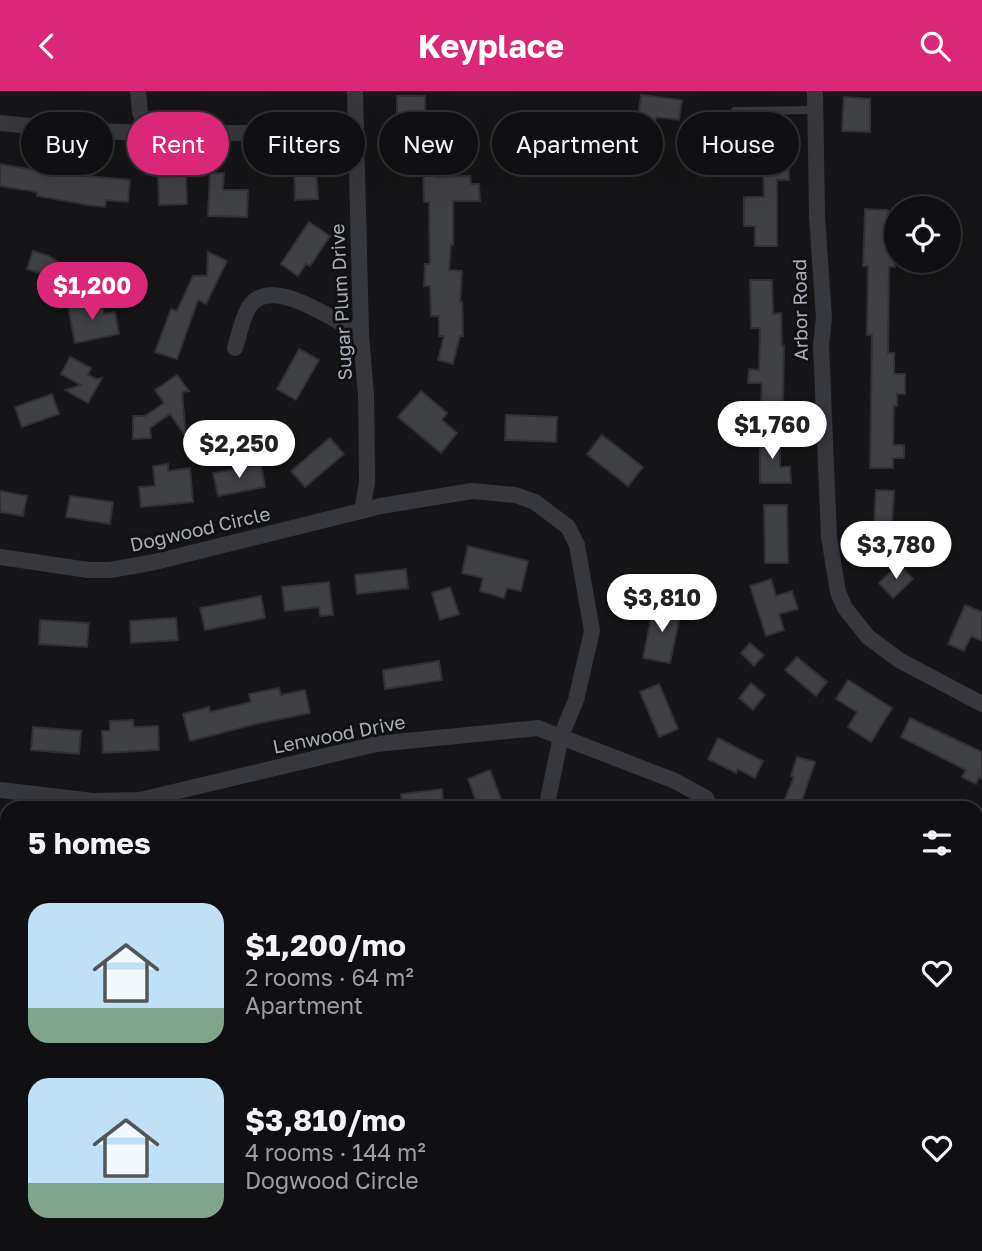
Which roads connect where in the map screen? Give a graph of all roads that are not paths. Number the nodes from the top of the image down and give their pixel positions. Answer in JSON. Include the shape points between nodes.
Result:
{"nodes":[{"id":1,"x":138,"y":91,"type":"edge"},
{"id":2,"x":355,"y":91,"type":"edge"},
{"id":3,"x":815,"y":91,"type":"edge"},
{"id":4,"x":816,"y":110,"type":"junction"},
{"id":5,"x":140,"y":112,"type":"edge"},
{"id":6,"x":355,"y":112,"type":"edge"},
{"id":7,"x":735,"y":112,"type":"edge"},
{"id":8,"x":0,"y":123,"type":"edge"},
{"id":9,"x":127,"y":133,"type":"edge"},
{"id":10,"x":356,"y":175,"type":"edge"},
{"id":11,"x":361,"y":334,"type":"junction"},
{"id":12,"x":235,"y":348,"type":"dead end"},
{"id":13,"x":362,"y":511,"type":"junction"},
{"id":14,"x":0,"y":557,"type":"edge"},
{"id":15,"x":982,"y":704,"type":"edge"},
{"id":16,"x":561,"y":736,"type":"junction"},
{"id":17,"x":0,"y":790,"type":"edge"},
{"id":18,"x":548,"y":801,"type":"edge"},
{"id":19,"x":707,"y":801,"type":"edge"}],
"edges":[{"from":1,"to":5,"type":"street"},
{"from":2,"to":6,"type":"street","name":"Sugar Plum Drive"},
{"from":3,"to":4,"type":"street","name":"Arbor Road"},
{"from":4,"to":7,"type":"lane"},
{"from":4,"to":15,"type":"street","name":"Arbor Road","via":[[828,537],[838,592],[868,637],[899,660]]},
{"from":8,"to":9,"type":"street"},
{"from":10,"to":11,"type":"street","name":"Sugar Plum Drive"},
{"from":11,"to":12,"type":"street","via":[[307,304],[278,294],[250,306]]},
{"from":11,"to":13,"type":"street","name":"Sugar Plum Drive","via":[[367,444]]},
{"from":13,"to":14,"type":"street","name":"Dogwood Circle","via":[[110,571]]},
{"from":13,"to":16,"type":"street","name":"Dogwood Circle","via":[[472,491],[495,492],[535,502],[568,527],[577,545],[592,631],[576,700]]},
{"from":16,"to":17,"type":"street","name":"Lenwood Drive","via":[[538,728],[376,744],[140,800],[93,801]]},
{"from":16,"to":18,"type":"street","name":"Dogwood Circle"},
{"from":16,"to":19,"type":"street","name":"Lenwood Drive","via":[[675,781]]}]}
